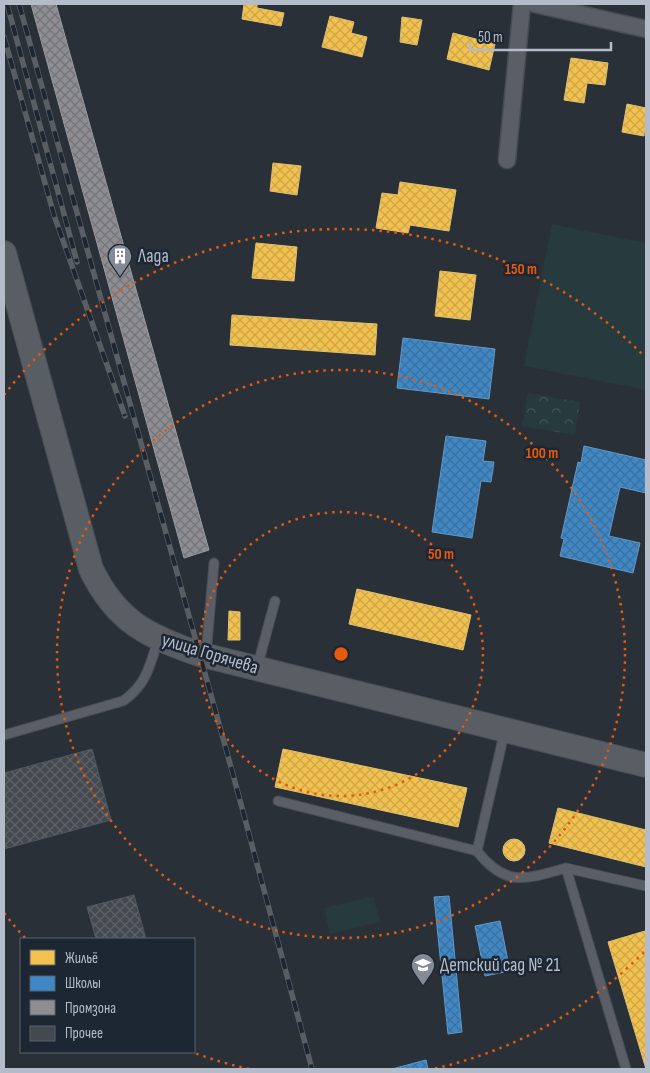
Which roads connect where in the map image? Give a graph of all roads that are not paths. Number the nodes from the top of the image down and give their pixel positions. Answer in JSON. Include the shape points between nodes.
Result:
{"nodes":[{"id":1,"x":522,"y":4,"type":"edge"},
{"id":2,"x":535,"y":4,"type":"edge"},
{"id":3,"x":646,"y":30,"type":"edge"},
{"id":4,"x":507,"y":160,"type":"dead end"},
{"id":5,"x":4,"y":253,"type":"edge"},
{"id":6,"x":214,"y":563,"type":"dead end"},
{"id":7,"x":275,"y":601,"type":"dead end"},
{"id":8,"x":158,"y":640,"type":"junction"},
{"id":9,"x":206,"y":656,"type":"junction"},
{"id":10,"x":257,"y":668,"type":"junction"},
{"id":11,"x":505,"y":730,"type":"junction"},
{"id":12,"x":4,"y":735,"type":"edge"},
{"id":13,"x":646,"y":765,"type":"edge"},
{"id":14,"x":278,"y":801,"type":"dead end"},
{"id":15,"x":477,"y":851,"type":"junction"},
{"id":16,"x":566,"y":868,"type":"junction"},
{"id":17,"x":646,"y":886,"type":"edge"},
{"id":18,"x":626,"y":1069,"type":"edge"}],
"edges":[{"from":1,"to":4,"type":"street"},
{"from":2,"to":3,"type":"street"},
{"from":5,"to":8,"type":"main road","name":"улица Горячева","via":[[91,569],[101,590],[114,606],[137,627]]},
{"from":6,"to":9,"type":"lane"},
{"from":7,"to":10,"type":"lane"},
{"from":8,"to":9,"type":"main road","name":"улица Горячева"},
{"from":8,"to":12,"type":"lane","via":[[149,670],[138,691],[123,702]]},
{"from":9,"to":10,"type":"main road","name":"улица Горячева"},
{"from":10,"to":11,"type":"main road","name":"улица Горячева"},
{"from":11,"to":13,"type":"main road","name":"улица Горячева"},
{"from":11,"to":15,"type":"lane"},
{"from":14,"to":15,"type":"lane"},
{"from":15,"to":16,"type":"lane","via":[[490,868],[515,878]]},
{"from":16,"to":17,"type":"lane"},
{"from":16,"to":18,"type":"lane"}]}
